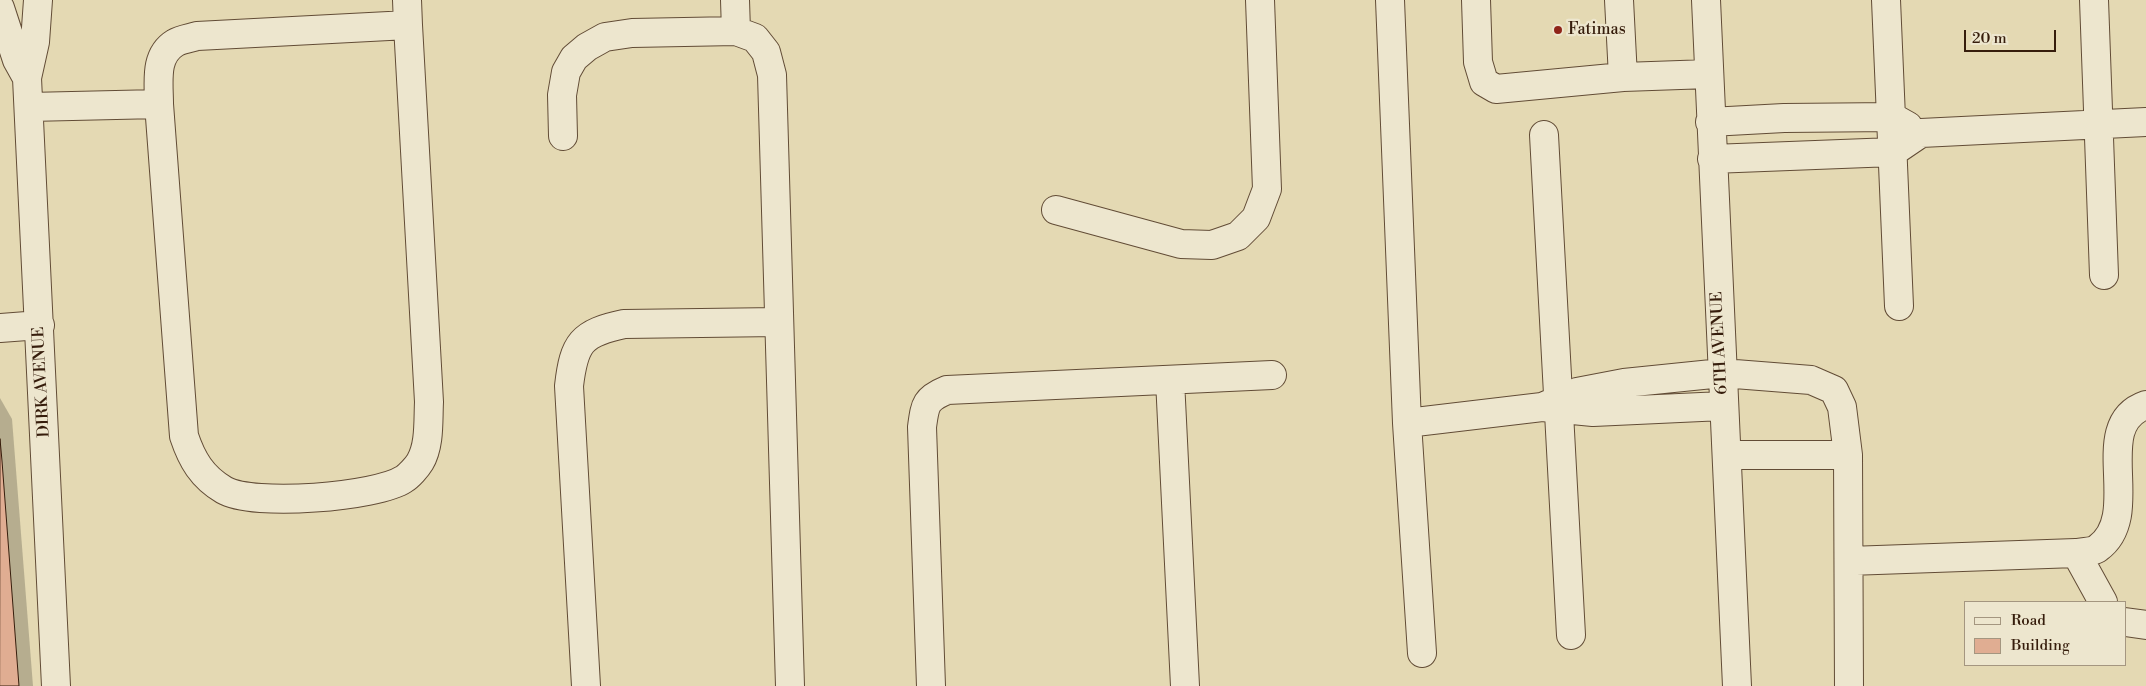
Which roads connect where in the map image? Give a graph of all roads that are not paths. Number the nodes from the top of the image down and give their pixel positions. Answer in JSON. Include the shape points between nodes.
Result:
{"nodes":[{"id":1,"x":38,"y":0,"type":"edge"},
{"id":2,"x":735,"y":0,"type":"edge"},
{"id":3,"x":1260,"y":0,"type":"edge"},
{"id":4,"x":1390,"y":0,"type":"edge"},
{"id":5,"x":1476,"y":0,"type":"edge"},
{"id":6,"x":1619,"y":0,"type":"edge"},
{"id":7,"x":1706,"y":0,"type":"edge"},
{"id":8,"x":1886,"y":0,"type":"edge"},
{"id":9,"x":2094,"y":0,"type":"edge"},
{"id":10,"x":0,"y":8,"type":"edge"},
{"id":11,"x":407,"y":12,"type":"edge"},
{"id":12,"x":736,"y":31,"type":"junction"},
{"id":13,"x":1708,"y":74,"type":"junction"},
{"id":14,"x":1623,"y":76,"type":"junction"},
{"id":15,"x":27,"y":78,"type":"junction"},
{"id":16,"x":159,"y":104,"type":"junction"},
{"id":17,"x":28,"y":107,"type":"junction"},
{"id":18,"x":1892,"y":117,"type":"junction"},
{"id":19,"x":1710,"y":122,"type":"junction"},
{"id":20,"x":2146,"y":122,"type":"edge"},
{"id":21,"x":2098,"y":124,"type":"junction"},
{"id":22,"x":1921,"y":133,"type":"junction"},
{"id":23,"x":1544,"y":135,"type":"dead end"},
{"id":24,"x":563,"y":136,"type":"dead end"},
{"id":25,"x":1894,"y":152,"type":"junction"},
{"id":26,"x":1712,"y":159,"type":"junction"},
{"id":27,"x":1056,"y":210,"type":"dead end"},
{"id":28,"x":2104,"y":275,"type":"dead end"},
{"id":29,"x":1899,"y":306,"type":"dead end"},
{"id":30,"x":778,"y":322,"type":"junction"},
{"id":31,"x":40,"y":325,"type":"junction"},
{"id":32,"x":0,"y":328,"type":"edge"},
{"id":33,"x":1722,"y":374,"type":"junction"},
{"id":34,"x":1272,"y":375,"type":"dead end"},
{"id":35,"x":1170,"y":380,"type":"junction"},
{"id":36,"x":1553,"y":405,"type":"junction"},
{"id":37,"x":2146,"y":405,"type":"edge"},
{"id":38,"x":1723,"y":406,"type":"junction"},
{"id":39,"x":1407,"y":423,"type":"junction"},
{"id":40,"x":1727,"y":455,"type":"junction"},
{"id":41,"x":1848,"y":455,"type":"junction"},
{"id":42,"x":2076,"y":554,"type":"junction"},
{"id":43,"x":1850,"y":562,"type":"junction"},
{"id":44,"x":2102,"y":601,"type":"edge"},
{"id":45,"x":2126,"y":622,"type":"edge"},
{"id":46,"x":2146,"y":625,"type":"edge"},
{"id":47,"x":1571,"y":635,"type":"dead end"},
{"id":48,"x":1422,"y":653,"type":"dead end"},
{"id":49,"x":56,"y":686,"type":"edge"},
{"id":50,"x":586,"y":686,"type":"edge"},
{"id":51,"x":790,"y":686,"type":"edge"},
{"id":52,"x":931,"y":686,"type":"edge"},
{"id":53,"x":1185,"y":686,"type":"edge"},
{"id":54,"x":1737,"y":686,"type":"edge"},
{"id":55,"x":1849,"y":686,"type":"edge"}],
"edges":[{"from":1,"to":15,"type":"street","name":"DIRK AVENUE","via":[[35,42]]},
{"from":2,"to":12,"type":"street"},
{"from":3,"to":27,"type":"street","via":[[1267,189],[1256,218],[1238,236],[1212,245],[1181,244]]},
{"from":4,"to":39,"type":"street"},
{"from":5,"to":14,"type":"street","via":[[1478,62],[1484,82],[1496,89]]},
{"from":6,"to":14,"type":"street"},
{"from":7,"to":13,"type":"street","name":"6TH AVENUE"},
{"from":8,"to":18,"type":"street"},
{"from":9,"to":21,"type":"street"},
{"from":10,"to":15,"type":"street","name":"DIRK AVENUE","via":[[17,60]]},
{"from":11,"to":16,"type":"street","via":[[197,36],[175,42],[162,56],[158,77]]},
{"from":11,"to":16,"type":"street","via":[[429,402],[427,439],[420,462],[405,479],[386,487],[306,499],[252,498],[226,491],[204,475],[192,458],[184,436]]},
{"from":12,"to":24,"type":"street","via":[[632,33],[605,37],[587,47],[574,58],[566,72],[562,95]]},
{"from":12,"to":30,"type":"street","via":[[755,38],[766,52],[772,75]]},
{"from":13,"to":14,"type":"street"},
{"from":13,"to":19,"type":"street","name":"6TH AVENUE"},
{"from":15,"to":17,"type":"street","name":"DIRK AVENUE"},
{"from":16,"to":17,"type":"street"},
{"from":17,"to":31,"type":"street","name":"DIRK AVENUE"},
{"from":18,"to":19,"type":"street"},
{"from":18,"to":22,"type":"street"},
{"from":18,"to":25,"type":"street"},
{"from":19,"to":26,"type":"street","name":"6TH AVENUE"},
{"from":20,"to":21,"type":"street"},
{"from":21,"to":22,"type":"street"},
{"from":21,"to":28,"type":"street"},
{"from":22,"to":25,"type":"street"},
{"from":23,"to":36,"type":"street"},
{"from":25,"to":26,"type":"street"},
{"from":25,"to":29,"type":"street"},
{"from":26,"to":33,"type":"street","name":"6TH AVENUE"},
{"from":30,"to":50,"type":"street","via":[[624,324],[599,329],[582,340],[572,360],[569,386]]},
{"from":30,"to":51,"type":"street"},
{"from":31,"to":32,"type":"street"},
{"from":31,"to":49,"type":"street","name":"DIRK AVENUE"},
{"from":33,"to":36,"type":"street","via":[[1624,383],[1577,392]]},
{"from":33,"to":38,"type":"street","name":"6TH AVENUE"},
{"from":33,"to":41,"type":"street","via":[[1812,380],[1834,390],[1842,407]]},
{"from":34,"to":35,"type":"street"},
{"from":35,"to":52,"type":"street","via":[[947,390],[924,406],[922,445]]},
{"from":35,"to":53,"type":"street"},
{"from":36,"to":38,"type":"street","via":[[1624,411]]},
{"from":36,"to":39,"type":"street"},
{"from":36,"to":47,"type":"street"},
{"from":37,"to":42,"type":"street","via":[[2125,419],[2118,441],[2118,516],[2110,534],[2097,549]]},
{"from":38,"to":40,"type":"street","name":"6TH AVENUE"},
{"from":39,"to":48,"type":"street"},
{"from":40,"to":41,"type":"street"},
{"from":40,"to":54,"type":"street","name":"6TH AVENUE"},
{"from":41,"to":43,"type":"street"},
{"from":42,"to":43,"type":"street"},
{"from":42,"to":44,"type":"street"},
{"from":43,"to":55,"type":"street"},
{"from":45,"to":46,"type":"street"}]}
